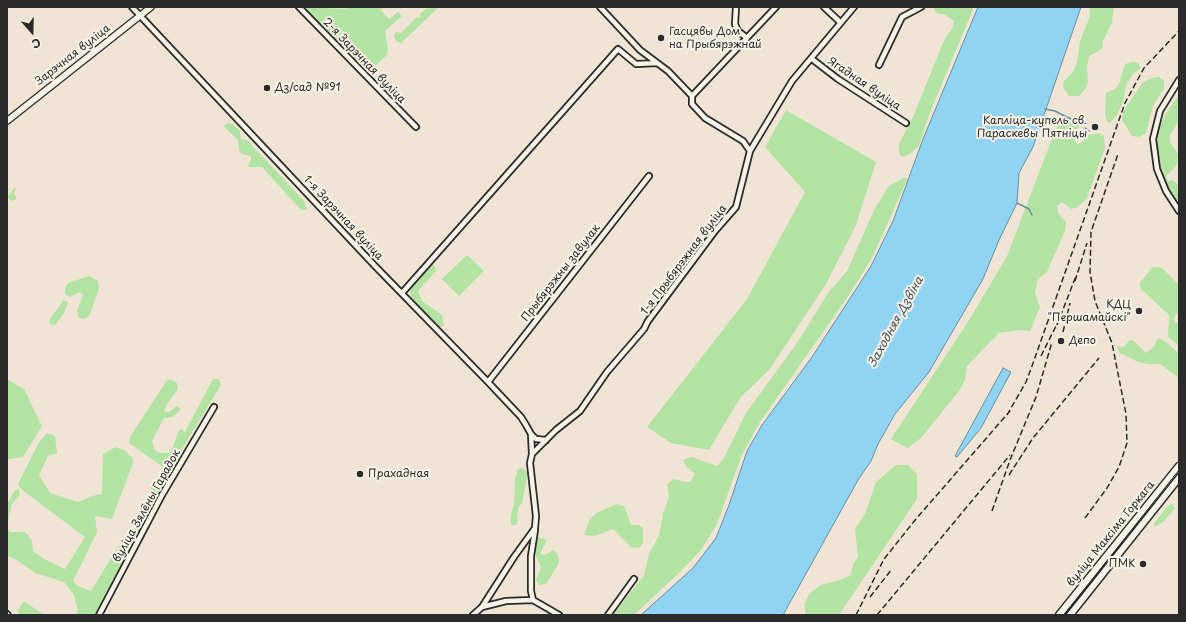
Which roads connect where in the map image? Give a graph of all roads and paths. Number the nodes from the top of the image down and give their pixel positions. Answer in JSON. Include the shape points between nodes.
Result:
{"nodes":[{"id":1,"x":132,"y":7,"type":"edge"},
{"id":2,"x":152,"y":7,"type":"edge"},
{"id":3,"x":299,"y":7,"type":"edge"},
{"id":4,"x":600,"y":7,"type":"edge"},
{"id":5,"x":736,"y":7,"type":"edge"},
{"id":6,"x":776,"y":7,"type":"edge"},
{"id":7,"x":824,"y":7,"type":"edge"},
{"id":8,"x":854,"y":7,"type":"edge"},
{"id":9,"x":921,"y":7,"type":"edge"},
{"id":10,"x":140,"y":16,"type":"junction"},
{"id":11,"x":840,"y":22,"type":"junction"},
{"id":12,"x":747,"y":38,"type":"junction"},
{"id":13,"x":812,"y":59,"type":"junction"},
{"id":14,"x":657,"y":63,"type":"junction"},
{"id":15,"x":879,"y":65,"type":"dead end"},
{"id":16,"x":1179,"y":80,"type":"edge"},
{"id":17,"x":692,"y":96,"type":"junction"},
{"id":18,"x":7,"y":120,"type":"edge"},
{"id":19,"x":906,"y":123,"type":"dead end"},
{"id":20,"x":416,"y":128,"type":"dead end"},
{"id":21,"x":750,"y":151,"type":"junction"},
{"id":22,"x":649,"y":176,"type":"dead end"},
{"id":23,"x":1179,"y":211,"type":"edge"},
{"id":24,"x":402,"y":293,"type":"junction"},
{"id":25,"x":488,"y":382,"type":"junction"},
{"id":26,"x":214,"y":407,"type":"dead end"},
{"id":27,"x":530,"y":434,"type":"junction"},
{"id":28,"x":546,"y":440,"type":"junction"},
{"id":29,"x":532,"y":454,"type":"junction"},
{"id":30,"x":1179,"y":466,"type":"edge"},
{"id":31,"x":1179,"y":478,"type":"edge"},
{"id":32,"x":535,"y":528,"type":"junction"},
{"id":33,"x":634,"y":579,"type":"dead end"},
{"id":34,"x":533,"y":600,"type":"junction"},
{"id":35,"x":482,"y":607,"type":"junction"},
{"id":36,"x":99,"y":615,"type":"edge"},
{"id":37,"x":473,"y":615,"type":"edge"},
{"id":38,"x":559,"y":615,"type":"edge"},
{"id":39,"x":608,"y":615,"type":"edge"},
{"id":40,"x":1059,"y":615,"type":"edge"},
{"id":41,"x":1070,"y":615,"type":"edge"}],
"edges":[{"from":1,"to":10,"type":"street","name":"1-я Зарэчная вуліца"},
{"from":2,"to":10,"type":"street","name":"Зарэчная вуліца"},
{"from":3,"to":20,"type":"street","name":"2-я Зарэчная вуліца"},
{"from":4,"to":14,"type":"street","via":[[640,50]]},
{"from":5,"to":12,"type":"street","via":[[735,24],[738,31]]},
{"from":6,"to":12,"type":"street"},
{"from":7,"to":11,"type":"street"},
{"from":8,"to":11,"type":"street","name":"1-я Прыбярэжная вуліца"},
{"from":9,"to":15,"type":"street","via":[[902,17]]},
{"from":10,"to":18,"type":"street","name":"Зарэчная вуліца"},
{"from":10,"to":24,"type":"street","name":"1-я Зарэчная вуліца"},
{"from":11,"to":13,"type":"street","name":"1-я Прыбярэжная вуліца"},
{"from":12,"to":17,"type":"street"},
{"from":13,"to":19,"type":"street","name":"Ягадная вуліца"},
{"from":13,"to":21,"type":"street","name":"1-я Прыбярэжная вуліца","via":[[792,81]]},
{"from":14,"to":17,"type":"street"},
{"from":14,"to":24,"type":"street","via":[[636,64],[618,49]]},
{"from":16,"to":23,"type":"street","via":[[1160,111],[1153,139],[1157,169],[1166,191]]},
{"from":17,"to":21,"type":"street","via":[[692,104],[706,118],[743,141]]},
{"from":21,"to":28,"type":"street","name":"1-я Прыбярэжная вуліца","via":[[736,207],[715,231],[644,329],[607,372],[580,411]]},
{"from":22,"to":25,"type":"street","name":"Прыбярэжны завулак"},
{"from":24,"to":25,"type":"street","name":"1-я Зарэчная вуліца"},
{"from":25,"to":27,"type":"street","name":"1-я Зарэчная вуліца","via":[[521,417]]},
{"from":26,"to":36,"type":"street","name":"вуліца Зялёны Гарадок","via":[[162,495]]},
{"from":27,"to":28,"type":"street","via":[[536,439]]},
{"from":27,"to":29,"type":"street","name":"1-я Зарэчная вуліца"},
{"from":28,"to":29,"type":"street","name":"1-я Прыбярэжная вуліца"},
{"from":29,"to":32,"type":"street","name":"1-я Зарэчная вуліца","via":[[530,463]]},
{"from":30,"to":40,"type":"main road","name":"вуліца Максіма Горкага"},
{"from":31,"to":41,"type":"main road","name":"вуліца Максіма Горкага"},
{"from":32,"to":34,"type":"street","name":"1-я Зарэчная вуліца","via":[[531,591]]},
{"from":32,"to":35,"type":"street"},
{"from":33,"to":39,"type":"street"},
{"from":34,"to":35,"type":"street","via":[[506,601]]},
{"from":34,"to":38,"type":"street"},
{"from":35,"to":37,"type":"street"}]}
